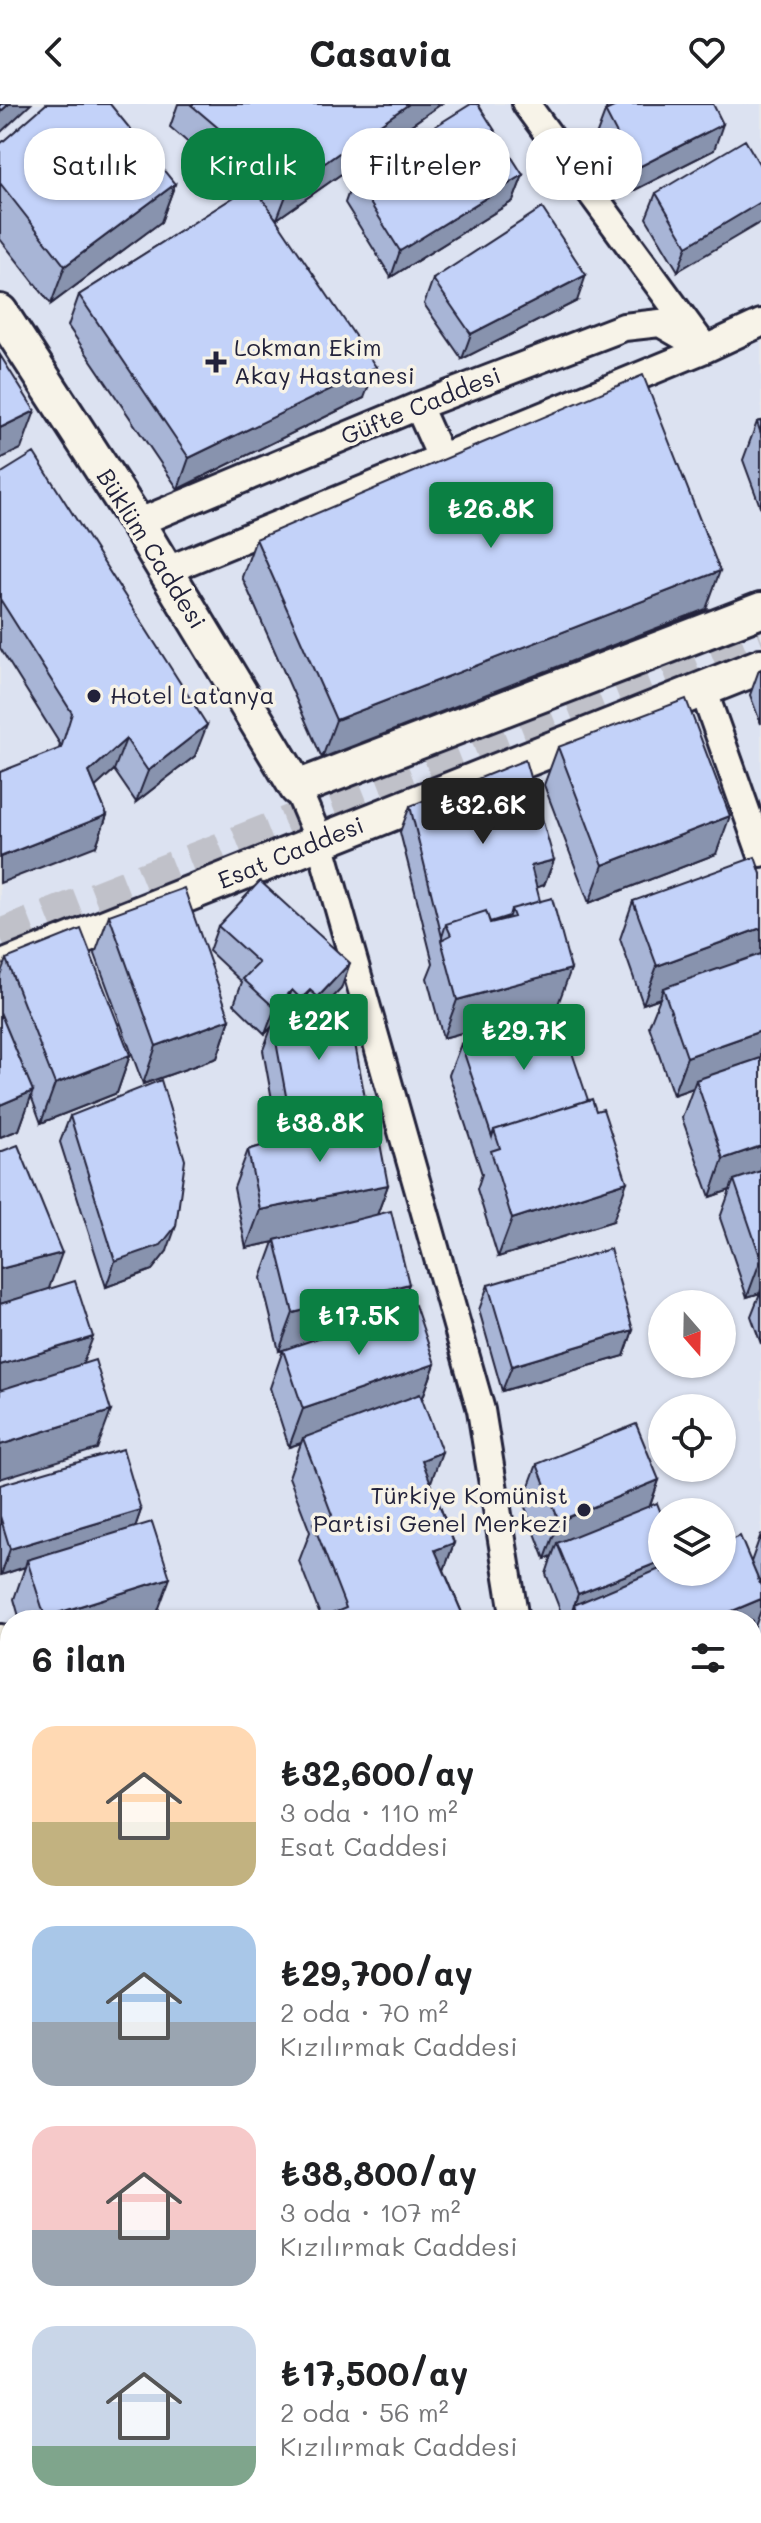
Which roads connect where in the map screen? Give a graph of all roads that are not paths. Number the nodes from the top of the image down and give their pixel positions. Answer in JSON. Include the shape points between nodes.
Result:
{"nodes":[{"id":1,"x":526,"y":104,"type":"edge"},
{"id":2,"x":0,"y":312,"type":"edge"},
{"id":3,"x":761,"y":323,"type":"edge"},
{"id":4,"x":705,"y":349,"type":"junction"},
{"id":5,"x":418,"y":406,"type":"junction"},
{"id":6,"x":440,"y":455,"type":"junction"},
{"id":7,"x":137,"y":523,"type":"junction"},
{"id":8,"x":165,"y":571,"type":"junction"},
{"id":9,"x":761,"y":610,"type":"edge"},
{"id":10,"x":761,"y":666,"type":"edge"},
{"id":11,"x":703,"y":689,"type":"junction"},
{"id":12,"x":297,"y":788,"type":"junction"},
{"id":13,"x":320,"y":842,"type":"junction"},
{"id":14,"x":761,"y":853,"type":"edge"},
{"id":15,"x":0,"y":969,"type":"edge"},
{"id":16,"x":513,"y":1610,"type":"edge"}],
"edges":[{"from":1,"to":4,"type":"street"},
{"from":2,"to":7,"type":"street","name":"Büklüm Caddesi"},
{"from":3,"to":4,"type":"street"},
{"from":4,"to":5,"type":"street","name":"Güfte Caddesi","via":[[660,323],[624,327]]},
{"from":4,"to":6,"type":"street"},
{"from":5,"to":6,"type":"street"},
{"from":5,"to":7,"type":"street","name":"Güfte Caddesi"},
{"from":6,"to":8,"type":"street"},
{"from":7,"to":8,"type":"street","name":"Büklüm Caddesi"},
{"from":8,"to":12,"type":"street","name":"Büklüm Caddesi"},
{"from":9,"to":12,"type":"street"},
{"from":10,"to":11,"type":"street","name":"Esat Caddesi"},
{"from":11,"to":13,"type":"street","name":"Esat Caddesi"},
{"from":11,"to":14,"type":"street"},
{"from":12,"to":13,"type":"street"},
{"from":13,"to":15,"type":"street","name":"Esat Caddesi"},
{"from":13,"to":16,"type":"street","via":[[481,1410]]}]}
